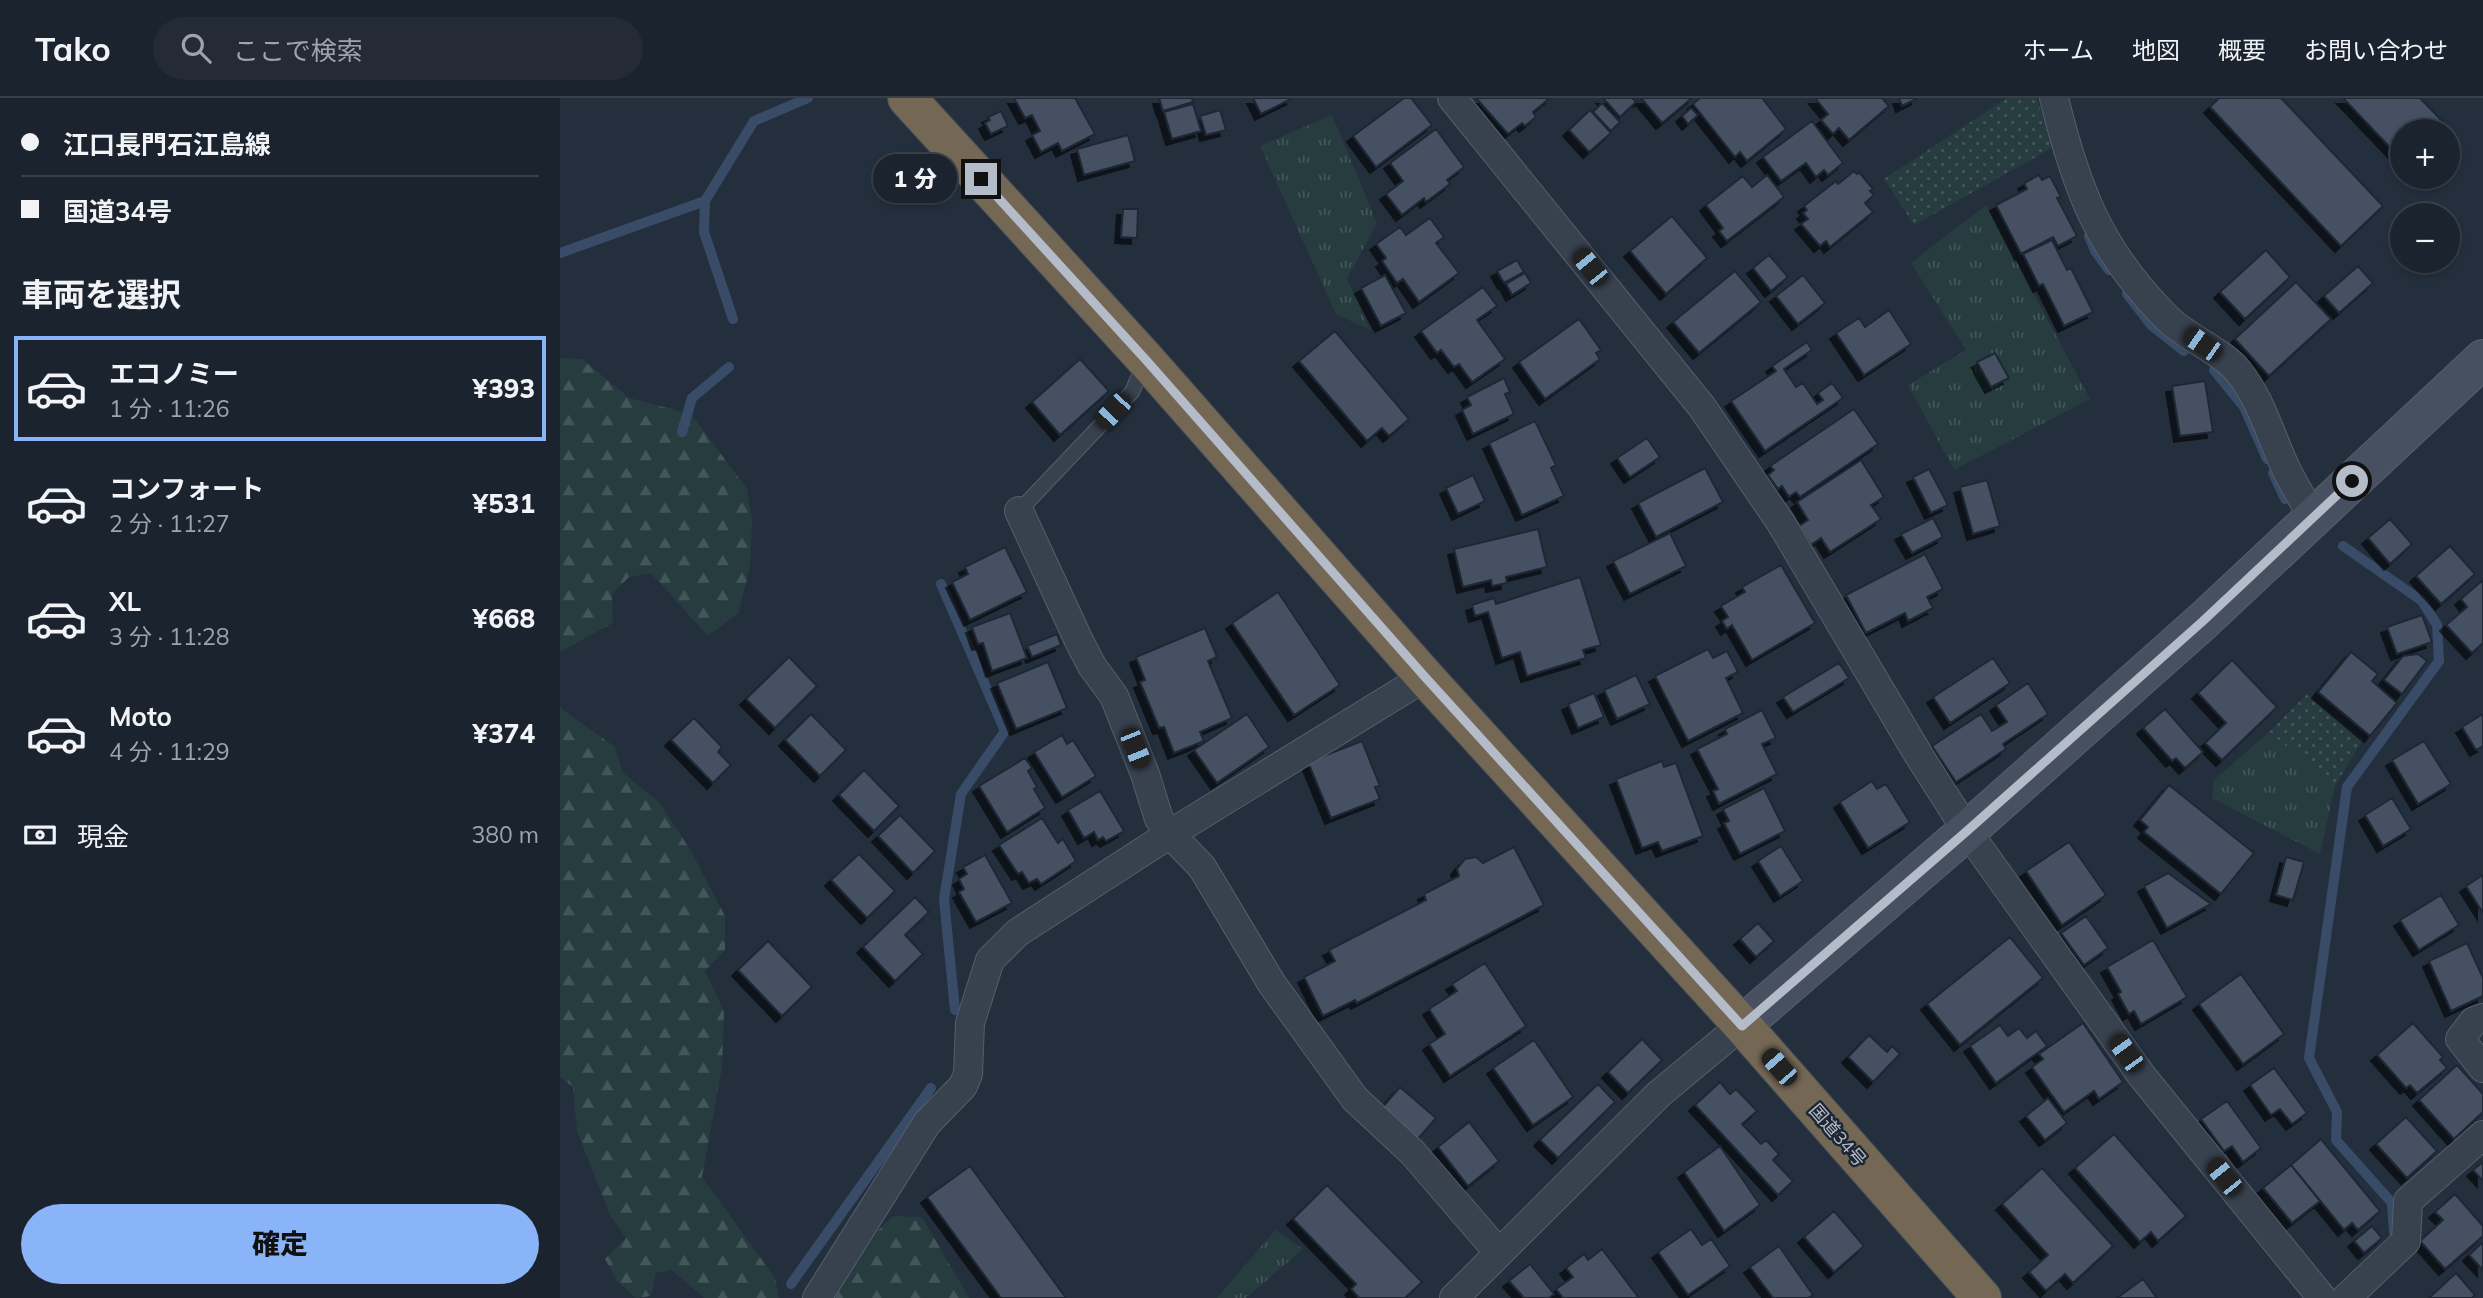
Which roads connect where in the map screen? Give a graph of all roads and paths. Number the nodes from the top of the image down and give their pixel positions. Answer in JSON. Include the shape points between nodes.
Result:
{"nodes":[{"id":1,"x":907,"y":98,"type":"edge"},
{"id":2,"x":1451,"y":98,"type":"edge"},
{"id":3,"x":2054,"y":98,"type":"edge"},
{"id":4,"x":2483,"y":359,"type":"edge"},
{"id":5,"x":1146,"y":360,"type":"junction"},
{"id":6,"x":1019,"y":511,"type":"joint"},
{"id":7,"x":2313,"y":518,"type":"junction"},
{"id":8,"x":1425,"y":677,"type":"junction"},
{"id":9,"x":1967,"y":831,"type":"junction"},
{"id":10,"x":1170,"y":834,"type":"junction"},
{"id":11,"x":2483,"y":1018,"type":"edge"},
{"id":12,"x":1742,"y":1026,"type":"junction"},
{"id":13,"x":2483,"y":1068,"type":"edge"},
{"id":14,"x":2483,"y":1135,"type":"edge"},
{"id":15,"x":1499,"y":1252,"type":"junction"},
{"id":16,"x":817,"y":1298,"type":"edge"},
{"id":17,"x":1454,"y":1298,"type":"edge"},
{"id":18,"x":1982,"y":1298,"type":"edge"},
{"id":19,"x":2322,"y":1298,"type":"edge"},
{"id":20,"x":2346,"y":1298,"type":"edge"}],
"edges":[{"from":1,"to":5,"type":"highway","name":"国道34号"},
{"from":2,"to":9,"type":"street","via":[[1719,430],[1781,523]]},
{"from":3,"to":7,"type":"street","via":[[2067,153],[2110,251],[2167,319],[2237,369],[2257,399],[2284,465]]},
{"from":4,"to":7,"type":"main road"},
{"from":5,"to":6,"type":"lane","via":[[1132,391]]},
{"from":5,"to":8,"type":"highway","name":"国道34号"},
{"from":6,"to":10,"type":"street","via":[[1080,643],[1114,696],[1159,819]]},
{"from":7,"to":9,"type":"main road"},
{"from":8,"to":10,"type":"street"},
{"from":8,"to":12,"type":"highway","name":"国道34号"},
{"from":9,"to":12,"type":"main road"},
{"from":9,"to":19,"type":"street","via":[[2142,1076]]},
{"from":10,"to":15,"type":"street","via":[[1202,867],[1272,984],[1355,1099],[1413,1153]]},
{"from":10,"to":16,"type":"street","via":[[1017,933],[990,960],[970,1023],[968,1074],[963,1086],[927,1123]]},
{"from":11,"to":13,"type":"street","via":[[2474,1021],[2460,1039]]},
{"from":12,"to":15,"type":"street","via":[[1659,1094]]},
{"from":12,"to":18,"type":"highway","name":"国道34号"},
{"from":14,"to":20,"type":"street","via":[[2408,1201],[2406,1241]]},
{"from":15,"to":17,"type":"street"}]}
